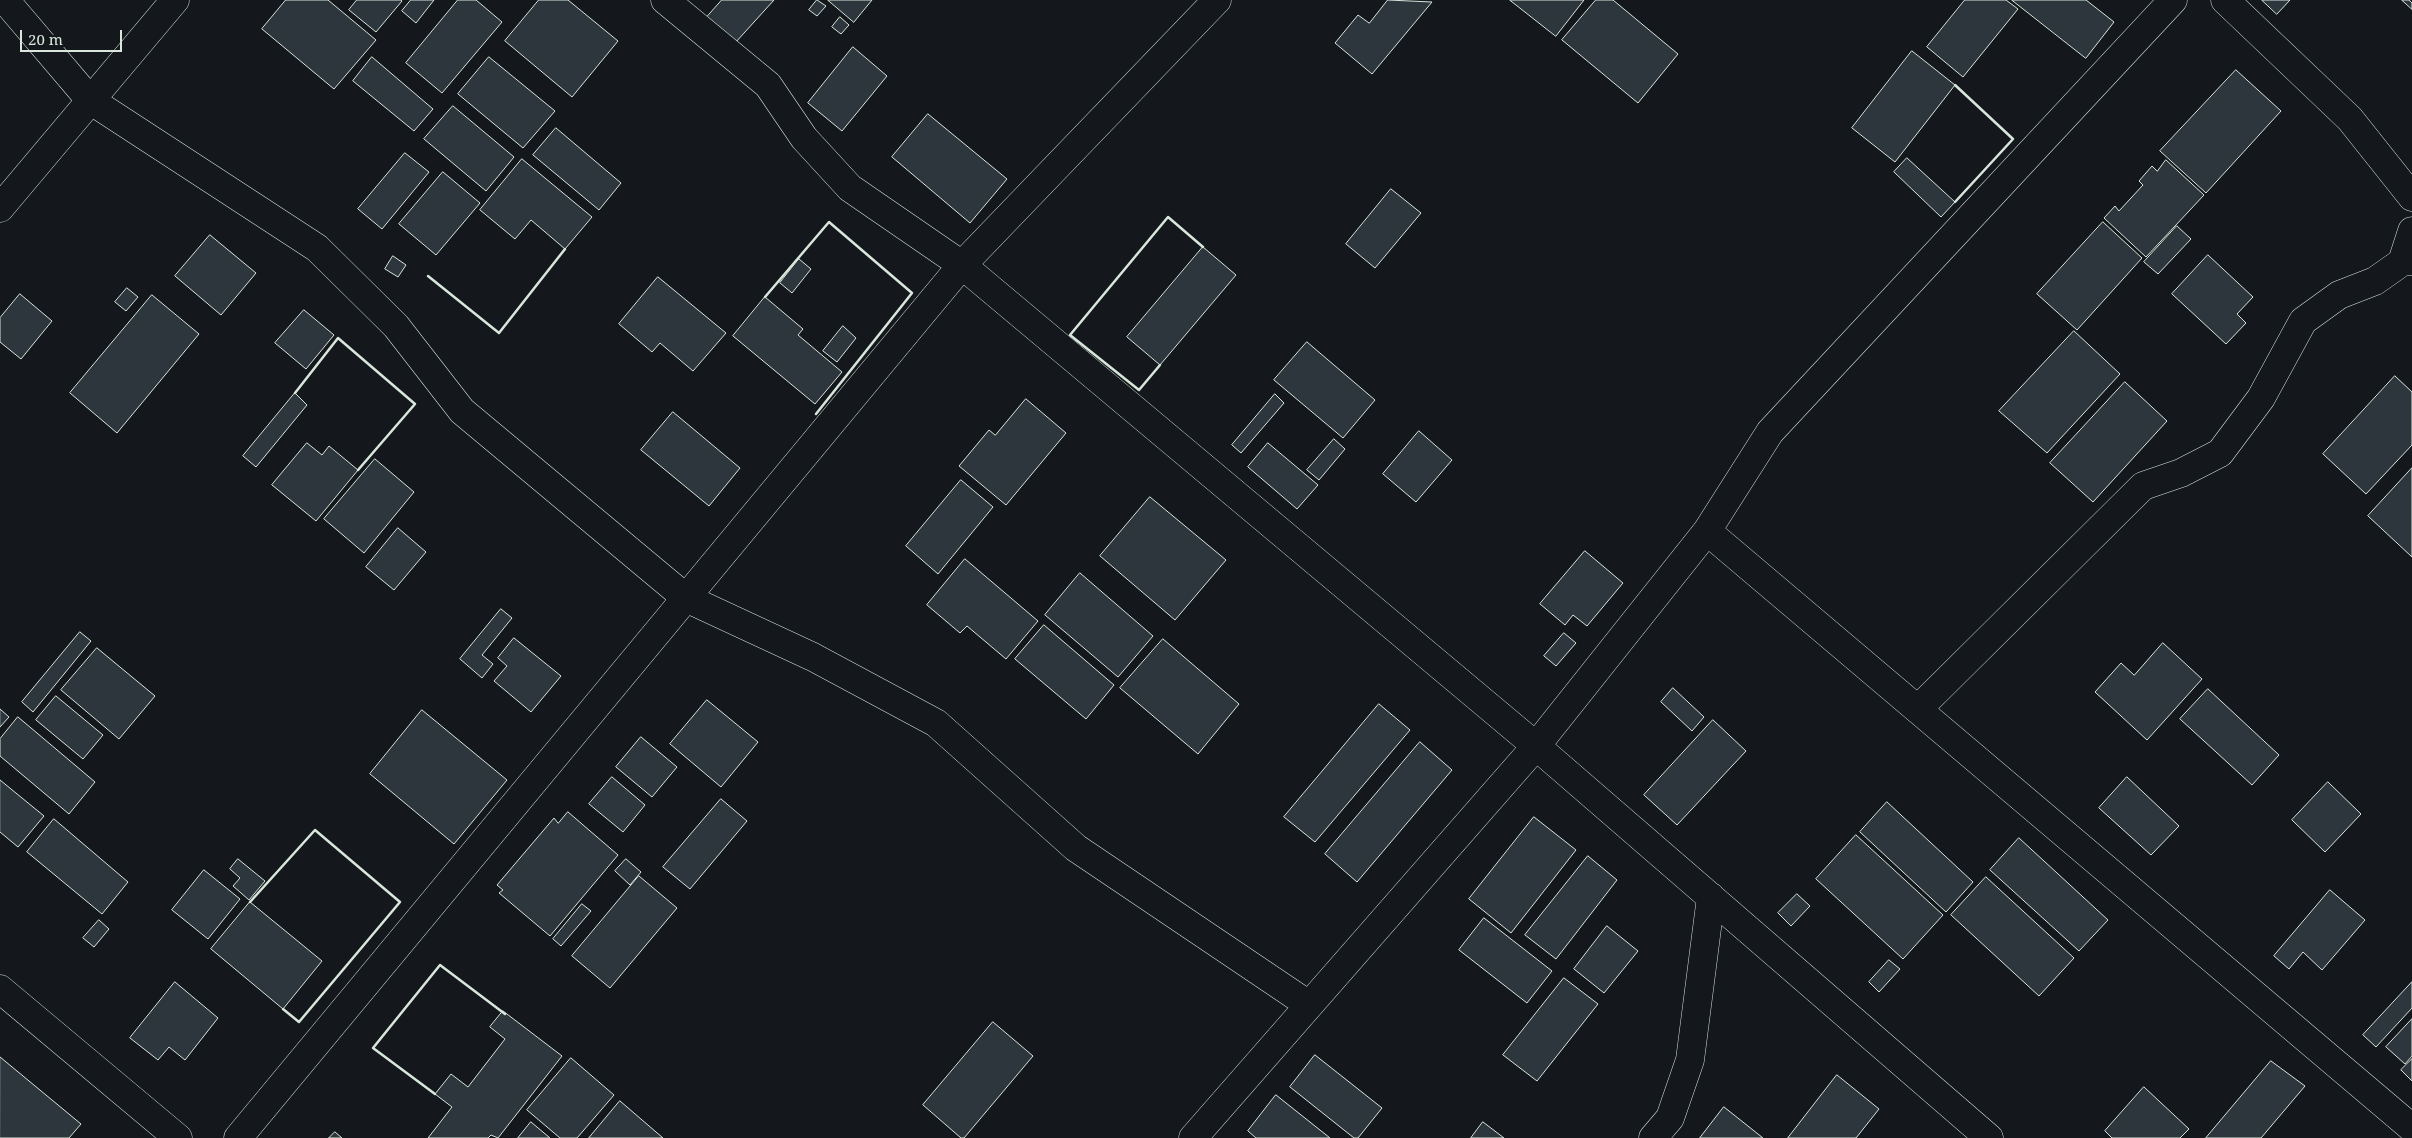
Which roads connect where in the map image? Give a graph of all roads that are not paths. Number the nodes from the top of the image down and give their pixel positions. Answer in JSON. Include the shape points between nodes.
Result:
{"nodes":[{"id":1,"x":5,"y":0,"type":"edge"},
{"id":2,"x":176,"y":0,"type":"edge"},
{"id":3,"x":665,"y":0,"type":"edge"},
{"id":4,"x":1217,"y":0,"type":"edge"},
{"id":5,"x":2173,"y":0,"type":"edge"},
{"id":6,"x":2225,"y":0,"type":"edge"},
{"id":7,"x":90,"y":100,"type":"junction"},
{"id":8,"x":2412,"y":197,"type":"edge"},
{"id":9,"x":0,"y":208,"type":"edge"},
{"id":10,"x":2412,"y":231,"type":"edge"},
{"id":11,"x":2407,"y":261,"type":"edge"},
{"id":12,"x":962,"y":265,"type":"junction"},
{"id":13,"x":1707,"y":531,"type":"junction"},
{"id":14,"x":686,"y":598,"type":"junction"},
{"id":15,"x":1918,"y":709,"type":"junction"},
{"id":16,"x":1536,"y":746,"type":"junction"},
{"id":17,"x":1711,"y":897,"type":"junction"},
{"id":18,"x":0,"y":989,"type":"edge"},
{"id":19,"x":1310,"y":1005,"type":"junction"},
{"id":20,"x":2412,"y":1128,"type":"edge"},
{"id":21,"x":178,"y":1138,"type":"edge"},
{"id":22,"x":238,"y":1138,"type":"edge"},
{"id":23,"x":1193,"y":1138,"type":"edge"},
{"id":24,"x":1653,"y":1138,"type":"edge"},
{"id":25,"x":1988,"y":1138,"type":"edge"}],
"edges":[{"from":1,"to":7,"type":"street"},
{"from":2,"to":7,"type":"street"},
{"from":3,"to":12,"type":"street","via":[[768,85],[804,138],[850,188]]},
{"from":4,"to":12,"type":"street"},
{"from":5,"to":13,"type":"street","via":[[1770,432]]},
{"from":6,"to":8,"type":"street","via":[[2350,119]]},
{"from":7,"to":9,"type":"street"},
{"from":7,"to":14,"type":"street","via":[[317,248],[396,326],[462,411]]},
{"from":10,"to":11,"type":"street"},
{"from":11,"to":15,"type":"street","via":[[2375,281],[2339,295],[2303,321],[2261,398],[2220,453],[2182,473],[2143,486]]},
{"from":12,"to":14,"type":"street"},
{"from":12,"to":16,"type":"street"},
{"from":13,"to":15,"type":"street"},
{"from":13,"to":16,"type":"street"},
{"from":14,"to":19,"type":"street","via":[[813,657],[936,723],[1076,848]]},
{"from":14,"to":22,"type":"street"},
{"from":15,"to":20,"type":"street"},
{"from":16,"to":17,"type":"street"},
{"from":16,"to":19,"type":"street"},
{"from":17,"to":24,"type":"street","via":[[1690,1060],[1670,1118]]},
{"from":17,"to":25,"type":"street"},
{"from":18,"to":21,"type":"street"},
{"from":19,"to":23,"type":"street"}]}
